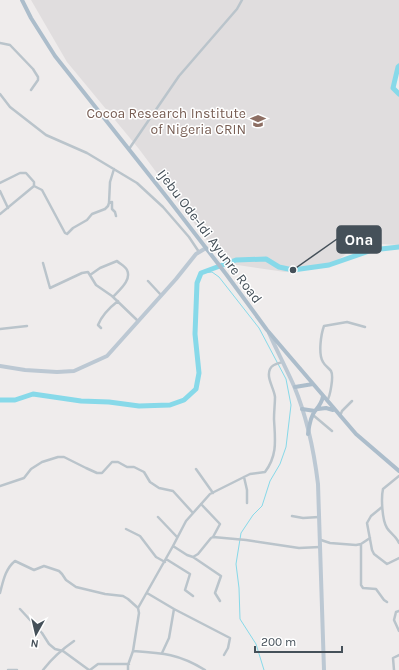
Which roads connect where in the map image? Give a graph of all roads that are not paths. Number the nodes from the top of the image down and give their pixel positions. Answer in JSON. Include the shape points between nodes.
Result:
{"nodes":[{"id":1,"x":22,"y":0,"type":"edge"},
{"id":2,"x":242,"y":0,"type":"edge"},
{"id":3,"x":0,"y":43,"type":"edge"},
{"id":4,"x":31,"y":90,"type":"dead end"},
{"id":5,"x":0,"y":95,"type":"edge"},
{"id":6,"x":128,"y":149,"type":"junction"},
{"id":7,"x":114,"y":169,"type":"junction"},
{"id":8,"x":0,"y":183,"type":"edge"},
{"id":9,"x":34,"y":186,"type":"junction"},
{"id":10,"x":0,"y":191,"type":"edge"},
{"id":11,"x":110,"y":202,"type":"junction"},
{"id":12,"x":8,"y":208,"type":"junction"},
{"id":13,"x":0,"y":214,"type":"edge"},
{"id":14,"x":116,"y":216,"type":"dead end"},
{"id":15,"x":206,"y":248,"type":"junction"},
{"id":16,"x":198,"y":252,"type":"junction"},
{"id":17,"x":43,"y":263,"type":"dead end"},
{"id":18,"x":90,"y":275,"type":"junction"},
{"id":19,"x":148,"y":281,"type":"dead end"},
{"id":20,"x":161,"y":295,"type":"junction"},
{"id":21,"x":113,"y":297,"type":"junction"},
{"id":22,"x":118,"y":302,"type":"junction"},
{"id":23,"x":138,"y":320,"type":"junction"},
{"id":24,"x":26,"y":326,"type":"dead end"},
{"id":25,"x":365,"y":326,"type":"dead end"},
{"id":26,"x":0,"y":328,"type":"edge"},
{"id":27,"x":101,"y":328,"type":"dead end"},
{"id":28,"x":266,"y":330,"type":"junction"},
{"id":29,"x":281,"y":362,"type":"junction"},
{"id":30,"x":0,"y":366,"type":"edge"},
{"id":31,"x":313,"y":384,"type":"junction"},
{"id":32,"x":294,"y":387,"type":"junction"},
{"id":33,"x":322,"y":396,"type":"junction"},
{"id":34,"x":327,"y":401,"type":"junction"},
{"id":35,"x":352,"y":401,"type":"dead end"},
{"id":36,"x":302,"y":409,"type":"junction"},
{"id":37,"x":335,"y":411,"type":"junction"},
{"id":38,"x":315,"y":412,"type":"junction"},
{"id":39,"x":339,"y":416,"type":"junction"},
{"id":40,"x":332,"y":431,"type":"dead end"},
{"id":41,"x":308,"y":434,"type":"junction"},
{"id":42,"x":196,"y":469,"type":"dead end"},
{"id":43,"x":399,"y":471,"type":"edge"},
{"id":44,"x":399,"y":476,"type":"edge"},
{"id":45,"x":244,"y":477,"type":"junction"},
{"id":46,"x":0,"y":486,"type":"edge"},
{"id":47,"x":213,"y":493,"type":"junction"},
{"id":48,"x":247,"y":503,"type":"dead end"},
{"id":49,"x":201,"y":504,"type":"junction"},
{"id":50,"x":382,"y":507,"type":"junction"},
{"id":51,"x":193,"y":513,"type":"junction"},
{"id":52,"x":292,"y":516,"type":"dead end"},
{"id":53,"x":158,"y":517,"type":"dead end"},
{"id":54,"x":320,"y":517,"type":"junction"},
{"id":55,"x":126,"y":529,"type":"dead end"},
{"id":56,"x":177,"y":537,"type":"junction"},
{"id":57,"x":213,"y":537,"type":"junction"},
{"id":58,"x":370,"y":538,"type":"junction"},
{"id":59,"x":321,"y":540,"type":"junction"},
{"id":60,"x":399,"y":543,"type":"edge"},
{"id":61,"x":361,"y":544,"type":"junction"},
{"id":62,"x":173,"y":546,"type":"junction"},
{"id":63,"x":321,"y":547,"type":"junction"},
{"id":64,"x":193,"y":557,"type":"junction"},
{"id":65,"x":399,"y":558,"type":"edge"},
{"id":66,"x":165,"y":560,"type":"junction"},
{"id":67,"x":0,"y":593,"type":"edge"},
{"id":68,"x":147,"y":593,"type":"junction"},
{"id":69,"x":193,"y":596,"type":"dead end"},
{"id":70,"x":220,"y":601,"type":"dead end"},
{"id":71,"x":387,"y":602,"type":"dead end"},
{"id":72,"x":138,"y":608,"type":"junction"},
{"id":73,"x":20,"y":609,"type":"dead end"},
{"id":74,"x":174,"y":609,"type":"junction"},
{"id":75,"x":399,"y":611,"type":"edge"},
{"id":76,"x":399,"y":631,"type":"edge"},
{"id":77,"x":74,"y":641,"type":"dead end"},
{"id":78,"x":63,"y":651,"type":"junction"},
{"id":79,"x":133,"y":651,"type":"junction"},
{"id":80,"x":162,"y":653,"type":"junction"},
{"id":81,"x":224,"y":655,"type":"dead end"},
{"id":82,"x":399,"y":655,"type":"edge"},
{"id":83,"x":129,"y":664,"type":"junction"},
{"id":84,"x":8,"y":670,"type":"edge"},
{"id":85,"x":17,"y":670,"type":"edge"},
{"id":86,"x":43,"y":670,"type":"edge"},
{"id":87,"x":89,"y":670,"type":"edge"},
{"id":88,"x":128,"y":670,"type":"edge"},
{"id":89,"x":205,"y":670,"type":"edge"},
{"id":90,"x":324,"y":670,"type":"edge"},
{"id":91,"x":394,"y":670,"type":"edge"}],
"edges":[{"from":1,"to":6,"type":"main road","name":"Ijebu Ode-Idi Ayunre Road","via":[[49,48]]},
{"from":2,"to":6,"type":"street","via":[[179,76]]},
{"from":3,"to":4,"type":"street","via":[[10,45],[33,68],[38,80]]},
{"from":5,"to":7,"type":"street","via":[[10,108],[46,135],[87,153]]},
{"from":6,"to":15,"type":"main road","name":"Ijebu Ode-Idi Ayunre Road"},
{"from":7,"to":11,"type":"street","via":[[110,182]]},
{"from":7,"to":16,"type":"street","via":[[137,183],[163,207],[189,237]]},
{"from":8,"to":9,"type":"street","via":[[26,172]]},
{"from":9,"to":11,"type":"street","via":[[42,190],[67,234],[92,214],[105,209]]},
{"from":9,"to":12,"type":"street"},
{"from":10,"to":12,"type":"street"},
{"from":11,"to":14,"type":"street"},
{"from":12,"to":13,"type":"street"},
{"from":15,"to":16,"type":"main road"},
{"from":15,"to":28,"type":"main road","name":"Ijebu Ode-Idi Ayunre Road"},
{"from":16,"to":20,"type":"main road"},
{"from":17,"to":18,"type":"street","via":[[50,288],[82,273],[88,272]]},
{"from":18,"to":21,"type":"street","via":[[96,285]]},
{"from":18,"to":21,"type":"street","via":[[117,261],[125,268],[128,271],[126,283]]},
{"from":19,"to":20,"type":"street"},
{"from":20,"to":23,"type":"main road"},
{"from":21,"to":22,"type":"street"},
{"from":22,"to":23,"type":"street"},
{"from":22,"to":27,"type":"street","via":[[105,312],[98,325]]},
{"from":23,"to":30,"type":"main road","via":[[107,356],[74,371],[25,370]]},
{"from":24,"to":26,"type":"street"},
{"from":25,"to":34,"type":"street","via":[[347,322],[324,326],[321,339],[322,362],[331,371],[333,379]]},
{"from":28,"to":29,"type":"main road"},
{"from":28,"to":31,"type":"main road","name":"Ijebu Ode-Idi Ayunre Road"},
{"from":29,"to":32,"type":"main road"},
{"from":29,"to":45,"type":"street","via":[[270,369],[269,376],[275,396],[274,454],[265,472]]},
{"from":31,"to":32,"type":"main road"},
{"from":31,"to":33,"type":"main road","name":"Ijebu Ode-Idi Ayunre Road"},
{"from":32,"to":36,"type":"main road"},
{"from":33,"to":34,"type":"main road","name":"Ijebu Ode-Idi Ayunre Road"},
{"from":33,"to":38,"type":"main road","via":[[321,404]]},
{"from":34,"to":37,"type":"main road","name":"Ijebu Ode-Idi Ayunre Road"},
{"from":35,"to":39,"type":"street"},
{"from":36,"to":38,"type":"main road"},
{"from":36,"to":41,"type":"main road"},
{"from":37,"to":38,"type":"main road","via":[[326,408]]},
{"from":37,"to":39,"type":"main road","name":"Ijebu Ode-Idi Ayunre Road"},
{"from":38,"to":40,"type":"street"},
{"from":38,"to":41,"type":"main road"},
{"from":39,"to":43,"type":"main road","name":"Ijebu Ode-Idi Ayunre Road"},
{"from":41,"to":54,"type":"main road","via":[[314,455]]},
{"from":42,"to":47,"type":"street"},
{"from":44,"to":50,"type":"street","via":[[383,489]]},
{"from":45,"to":47,"type":"street"},
{"from":45,"to":48,"type":"street"},
{"from":46,"to":51,"type":"street","via":[[24,478],[36,465],[58,457],[64,456],[97,472],[102,472],[112,462],[118,462],[144,472],[150,482],[159,488],[173,491]]},
{"from":47,"to":49,"type":"street"},
{"from":49,"to":51,"type":"street"},
{"from":49,"to":57,"type":"street","via":[[220,524]]},
{"from":50,"to":58,"type":"street","via":[[367,523]]},
{"from":50,"to":60,"type":"street","via":[[386,527]]},
{"from":51,"to":56,"type":"street"},
{"from":52,"to":54,"type":"street"},
{"from":53,"to":56,"type":"street"},
{"from":54,"to":59,"type":"main road"},
{"from":55,"to":66,"type":"street","via":[[140,536],[156,557]]},
{"from":56,"to":62,"type":"street"},
{"from":57,"to":63,"type":"street","via":[[299,548]]},
{"from":57,"to":64,"type":"street"},
{"from":58,"to":61,"type":"street"},
{"from":58,"to":65,"type":"street","via":[[374,554],[387,564]]},
{"from":59,"to":61,"type":"street"},
{"from":59,"to":63,"type":"main road"},
{"from":61,"to":71,"type":"street","via":[[361,585],[363,588],[376,589]]},
{"from":62,"to":64,"type":"street"},
{"from":62,"to":66,"type":"street"},
{"from":63,"to":90,"type":"main road"},
{"from":64,"to":70,"type":"street","via":[[221,576],[215,593]]},
{"from":66,"to":68,"type":"street"},
{"from":66,"to":69,"type":"street","via":[[190,574],[185,590]]},
{"from":67,"to":72,"type":"street","via":[[10,565],[15,561],[34,570],[44,566],[55,570],[76,587],[122,596]]},
{"from":68,"to":72,"type":"street"},
{"from":68,"to":74,"type":"street"},
{"from":72,"to":79,"type":"street"},
{"from":73,"to":78,"type":"street","via":[[42,632],[49,644]]},
{"from":74,"to":80,"type":"street","via":[[169,638]]},
{"from":74,"to":81,"type":"street","via":[[230,638]]},
{"from":75,"to":76,"type":"street","via":[[394,618]]},
{"from":77,"to":78,"type":"street"},
{"from":78,"to":86,"type":"street","via":[[58,652]]},
{"from":78,"to":87,"type":"street"},
{"from":79,"to":80,"type":"street"},
{"from":79,"to":83,"type":"street"},
{"from":80,"to":89,"type":"street","via":[[181,657]]},
{"from":82,"to":91,"type":"street","via":[[393,658]]},
{"from":83,"to":87,"type":"street","via":[[98,664]]},
{"from":83,"to":88,"type":"street"},
{"from":84,"to":85,"type":"street"}]}
